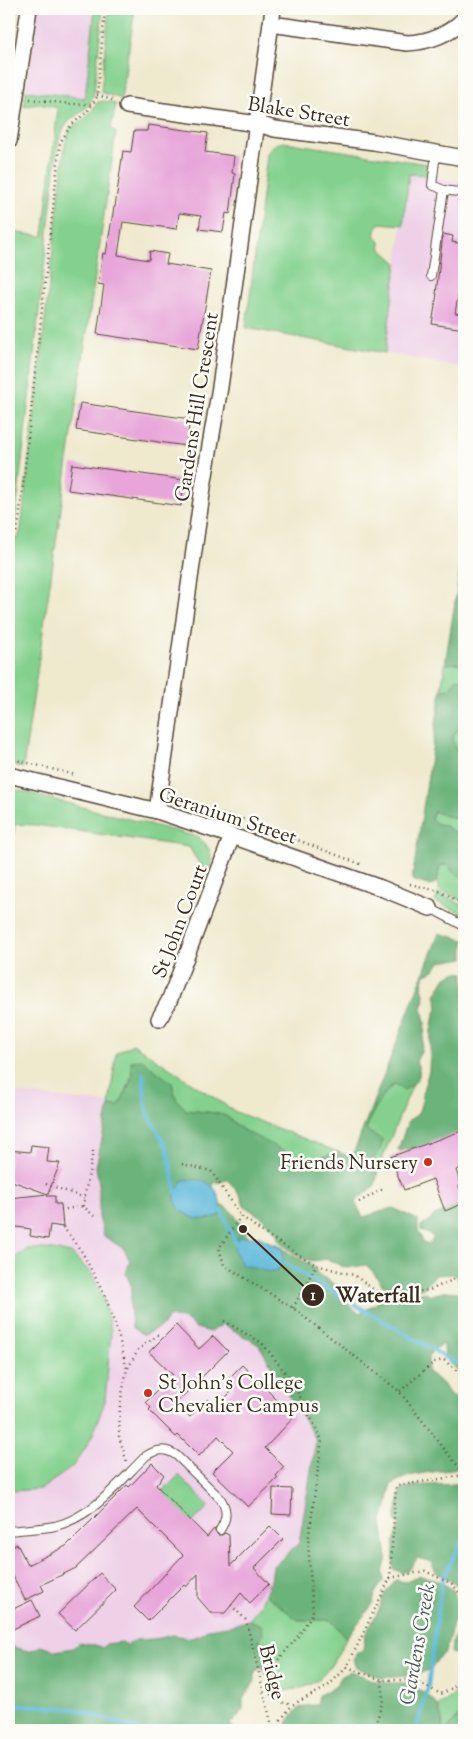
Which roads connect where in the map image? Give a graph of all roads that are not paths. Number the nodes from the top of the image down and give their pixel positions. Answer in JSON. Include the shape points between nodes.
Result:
{"nodes":[{"id":1,"x":29,"y":9,"type":"edge"},
{"id":2,"x":272,"y":16,"type":"edge"},
{"id":3,"x":464,"y":19,"type":"edge"},
{"id":4,"x":127,"y":106,"type":"road end"},
{"id":5,"x":258,"y":124,"type":"junction"},
{"id":6,"x":9,"y":142,"type":"edge"},
{"id":7,"x":436,"y":153,"type":"junction"},
{"id":8,"x":464,"y":158,"type":"edge"},
{"id":9,"x":444,"y":190,"type":"junction"},
{"id":10,"x":464,"y":193,"type":"edge"},
{"id":11,"x":431,"y":276,"type":"dead end"},
{"id":12,"x":9,"y":775,"type":"edge"},
{"id":13,"x":156,"y":812,"type":"junction"},
{"id":14,"x":232,"y":836,"type":"junction"},
{"id":15,"x":430,"y":908,"type":"joint"},
{"id":16,"x":464,"y":926,"type":"edge"},
{"id":17,"x":159,"y":1019,"type":"dead end"},
{"id":18,"x":220,"y":1530,"type":"dead end"},
{"id":19,"x":9,"y":1531,"type":"edge"}],
"edges":[{"from":1,"to":6,"type":"street"},
{"from":2,"to":3,"type":"street","via":[[407,43],[442,36]]},
{"from":2,"to":5,"type":"street","name":"Gardens Hill Crescent"},
{"from":4,"to":5,"type":"street","name":"Blake Street"},
{"from":5,"to":7,"type":"street","name":"Blake Street"},
{"from":5,"to":13,"type":"street","name":"Gardens Hill Crescent"},
{"from":7,"to":8,"type":"street","name":"Blake Street"},
{"from":7,"to":9,"type":"lane","via":[[432,185]]},
{"from":9,"to":10,"type":"lane"},
{"from":9,"to":11,"type":"lane"},
{"from":12,"to":13,"type":"street","name":"Geranium Street"},
{"from":13,"to":14,"type":"street","name":"Geranium Street"},
{"from":14,"to":15,"type":"street","name":"Geranium Street"},
{"from":14,"to":17,"type":"street","name":"St John Court","via":[[169,1001]]},
{"from":15,"to":16,"type":"lane"},
{"from":18,"to":19,"type":"lane","via":[[226,1519],[222,1502],[168,1450],[146,1456],[97,1505],[76,1518],[55,1526]]}]}
